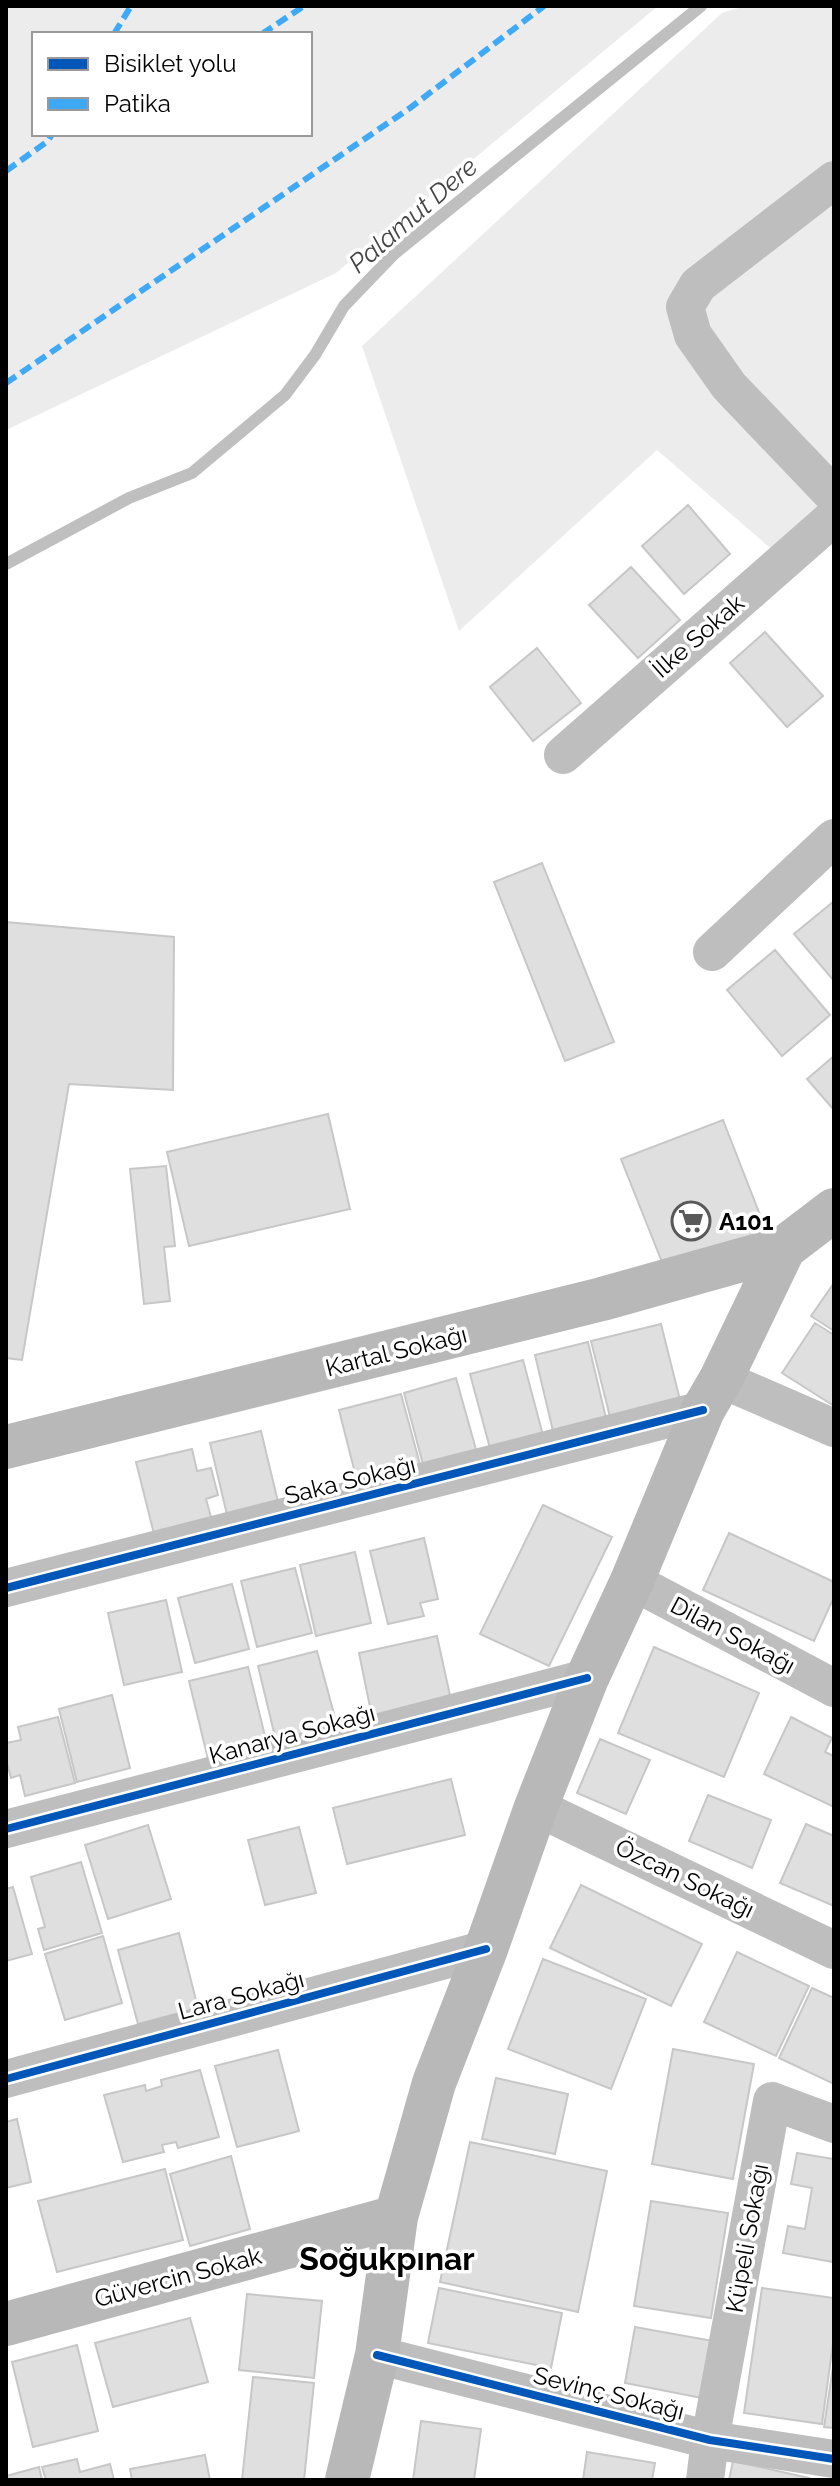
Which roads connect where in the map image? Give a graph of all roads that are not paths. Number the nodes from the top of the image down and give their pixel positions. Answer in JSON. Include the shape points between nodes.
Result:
{"nodes":[{"id":1,"x":834,"y":180,"type":"edge"},
{"id":2,"x":834,"y":496,"type":"edge"},
{"id":3,"x":834,"y":517,"type":"edge"},
{"id":4,"x":563,"y":755,"type":"dead end"},
{"id":5,"x":834,"y":838,"type":"edge"},
{"id":6,"x":712,"y":952,"type":"dead end"},
{"id":7,"x":834,"y":1210,"type":"edge"},
{"id":8,"x":784,"y":1248,"type":"junction"},
{"id":9,"x":712,"y":1395,"type":"junction"},
{"id":10,"x":834,"y":1428,"type":"edge"},
{"id":11,"x":6,"y":1447,"type":"edge"},
{"id":12,"x":632,"y":1581,"type":"junction"},
{"id":13,"x":6,"y":1588,"type":"edge"},
{"id":14,"x":587,"y":1678,"type":"junction"},
{"id":15,"x":834,"y":1688,"type":"edge"},
{"id":16,"x":536,"y":1807,"type":"junction"},
{"id":17,"x":6,"y":1829,"type":"edge"},
{"id":18,"x":486,"y":1949,"type":"junction"},
{"id":19,"x":834,"y":1950,"type":"edge"},
{"id":20,"x":6,"y":2079,"type":"edge"},
{"id":21,"x":834,"y":2124,"type":"edge"},
{"id":22,"x":396,"y":2217,"type":"junction"},
{"id":23,"x":6,"y":2324,"type":"edge"},
{"id":24,"x":377,"y":2355,"type":"junction"},
{"id":25,"x":710,"y":2440,"type":"junction"},
{"id":26,"x":834,"y":2459,"type":"edge"},
{"id":27,"x":347,"y":2480,"type":"edge"},
{"id":28,"x":705,"y":2480,"type":"edge"}],
"edges":[{"from":1,"to":2,"type":"street","via":[[698,285],[685,307],[693,335],[729,386]]},
{"from":3,"to":4,"type":"street","name":"İlke Sokak"},
{"from":5,"to":6,"type":"street"},
{"from":7,"to":8,"type":"main road"},
{"from":8,"to":9,"type":"main road"},
{"from":8,"to":11,"type":"main road","name":"Kartal Sokağı","via":[[602,1299]]},
{"from":9,"to":10,"type":"street"},
{"from":9,"to":12,"type":"main road"},
{"from":9,"to":13,"type":"street","name":"Saka Sokağı"},
{"from":12,"to":14,"type":"main road"},
{"from":12,"to":15,"type":"street","name":"Dilan Sokağı"},
{"from":14,"to":16,"type":"main road"},
{"from":14,"to":17,"type":"street","name":"Kanarya Sokağı"},
{"from":16,"to":18,"type":"main road"},
{"from":16,"to":19,"type":"street","name":"Özcan Sokağı"},
{"from":18,"to":20,"type":"street","name":"Lara Sokağı"},
{"from":18,"to":22,"type":"main road","via":[[434,2083]]},
{"from":21,"to":25,"type":"street","name":"Küpeli Sokağı","via":[[772,2101]]},
{"from":22,"to":23,"type":"main road","name":"Güvercin Sokak"},
{"from":22,"to":24,"type":"main road"},
{"from":24,"to":25,"type":"street","name":"Sevinç Sokağı"},
{"from":24,"to":27,"type":"main road"},
{"from":25,"to":26,"type":"street","name":"Sevinç Sokağı"},
{"from":25,"to":28,"type":"street"}]}
